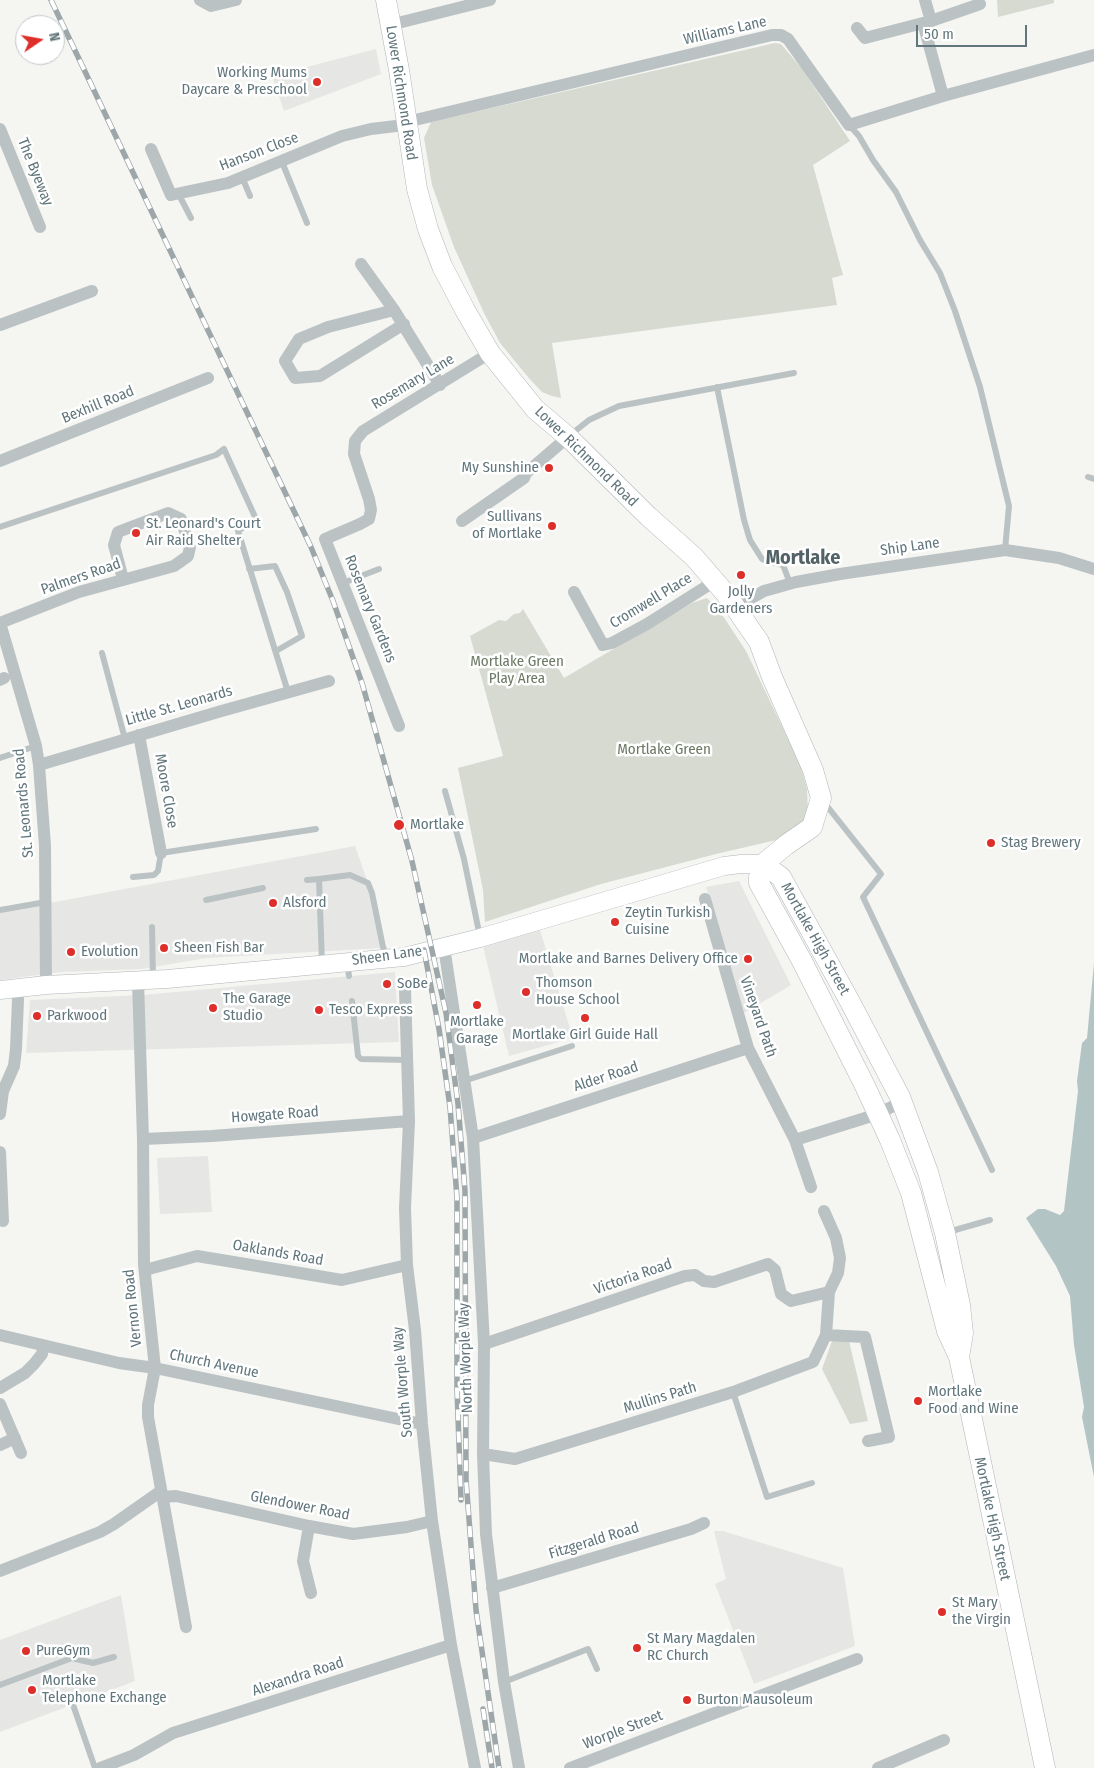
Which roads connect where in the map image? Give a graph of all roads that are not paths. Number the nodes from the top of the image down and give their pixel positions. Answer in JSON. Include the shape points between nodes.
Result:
{"nodes":[{"id":1,"x":200,"y":0,"type":"edge"},
{"id":2,"x":236,"y":0,"type":"edge"},
{"id":3,"x":386,"y":0,"type":"edge"},
{"id":4,"x":490,"y":0,"type":"edge"},
{"id":5,"x":925,"y":0,"type":"edge"},
{"id":6,"x":980,"y":4,"type":"dead end"},
{"id":7,"x":927,"y":22,"type":"junction"},
{"id":8,"x":390,"y":25,"type":"junction"},
{"id":9,"x":857,"y":28,"type":"dead end"},
{"id":10,"x":1094,"y":55,"type":"edge"},
{"id":11,"x":943,"y":96,"type":"junction"},
{"id":12,"x":406,"y":123,"type":"junction"},
{"id":13,"x":849,"y":125,"type":"junction"},
{"id":14,"x":0,"y":129,"type":"edge"},
{"id":15,"x":150,"y":149,"type":"dead end"},
{"id":16,"x":282,"y":162,"type":"junction"},
{"id":17,"x":242,"y":177,"type":"junction"},
{"id":18,"x":178,"y":193,"type":"junction"},
{"id":19,"x":250,"y":196,"type":"dead end"},
{"id":20,"x":191,"y":218,"type":"dead end"},
{"id":21,"x":307,"y":223,"type":"dead end"},
{"id":22,"x":40,"y":227,"type":"dead end"},
{"id":23,"x":360,"y":264,"type":"dead end"},
{"id":24,"x":92,"y":291,"type":"dead end"},
{"id":25,"x":394,"y":310,"type":"junction"},
{"id":26,"x":404,"y":324,"type":"junction"},
{"id":27,"x":0,"y":325,"type":"edge"},
{"id":28,"x":490,"y":353,"type":"junction"},
{"id":29,"x":794,"y":373,"type":"dead end"},
{"id":30,"x":208,"y":378,"type":"dead end"},
{"id":31,"x":440,"y":385,"type":"junction"},
{"id":32,"x":717,"y":387,"type":"junction"},
{"id":33,"x":568,"y":437,"type":"junction"},
{"id":34,"x":0,"y":461,"type":"edge"},
{"id":35,"x":462,"y":521,"type":"dead end"},
{"id":36,"x":360,"y":524,"type":"joint"},
{"id":37,"x":0,"y":527,"type":"edge"},
{"id":38,"x":1005,"y":550,"type":"junction"},
{"id":39,"x":249,"y":569,"type":"junction"},
{"id":40,"x":380,"y":569,"type":"dead end"},
{"id":41,"x":1094,"y":569,"type":"edge"},
{"id":42,"x":124,"y":579,"type":"junction"},
{"id":43,"x":714,"y":581,"type":"junction"},
{"id":44,"x":343,"y":583,"type":"junction"},
{"id":45,"x":789,"y":584,"type":"junction"},
{"id":46,"x":574,"y":592,"type":"dead end"},
{"id":47,"x":736,"y":607,"type":"junction"},
{"id":48,"x":0,"y":623,"type":"edge"},
{"id":49,"x":276,"y":651,"type":"junction"},
{"id":50,"x":102,"y":653,"type":"dead end"},
{"id":51,"x":329,"y":681,"type":"dead end"},
{"id":52,"x":288,"y":692,"type":"junction"},
{"id":53,"x":399,"y":726,"type":"dead end"},
{"id":54,"x":139,"y":735,"type":"junction"},
{"id":55,"x":125,"y":739,"type":"junction"},
{"id":56,"x":36,"y":746,"type":"junction"},
{"id":57,"x":0,"y":758,"type":"edge"},
{"id":58,"x":39,"y":765,"type":"junction"},
{"id":59,"x":445,"y":791,"type":"dead end"},
{"id":60,"x":821,"y":798,"type":"junction"},
{"id":61,"x":316,"y":829,"type":"dead end"},
{"id":62,"x":161,"y":853,"type":"junction"},
{"id":63,"x":763,"y":864,"type":"junction"},
{"id":64,"x":133,"y":877,"type":"dead end"},
{"id":65,"x":319,"y":879,"type":"junction"},
{"id":66,"x":306,"y":880,"type":"dead end"},
{"id":67,"x":264,"y":888,"type":"dead end"},
{"id":68,"x":705,"y":899,"type":"dead end"},
{"id":69,"x":206,"y":900,"type":"dead end"},
{"id":70,"x":46,"y":902,"type":"junction"},
{"id":71,"x":0,"y":910,"type":"edge"},
{"id":72,"x":152,"y":926,"type":"dead end"},
{"id":73,"x":480,"y":938,"type":"junction"},
{"id":74,"x":444,"y":947,"type":"junction"},
{"id":75,"x":388,"y":958,"type":"junction"},
{"id":76,"x":322,"y":964,"type":"junction"},
{"id":77,"x":146,"y":981,"type":"junction"},
{"id":78,"x":46,"y":985,"type":"junction"},
{"id":79,"x":8,"y":989,"type":"edge"},
{"id":80,"x":405,"y":990,"type":"dead end"},
{"id":81,"x":352,"y":1001,"type":"dead end"},
{"id":82,"x":572,"y":1046,"type":"dead end"},
{"id":83,"x":748,"y":1048,"type":"junction"},
{"id":84,"x":407,"y":1060,"type":"junction"},
{"id":85,"x":464,"y":1081,"type":"junction"},
{"id":86,"x":901,"y":1102,"type":"junction"},
{"id":87,"x":0,"y":1114,"type":"edge"},
{"id":88,"x":878,"y":1114,"type":"junction"},
{"id":89,"x":409,"y":1122,"type":"junction"},
{"id":90,"x":473,"y":1138,"type":"junction"},
{"id":91,"x":143,"y":1139,"type":"junction"},
{"id":92,"x":795,"y":1140,"type":"junction"},
{"id":93,"x":0,"y":1152,"type":"edge"},
{"id":94,"x":992,"y":1170,"type":"dead end"},
{"id":95,"x":811,"y":1186,"type":"dead end"},
{"id":96,"x":824,"y":1211,"type":"dead end"},
{"id":97,"x":990,"y":1220,"type":"dead end"},
{"id":98,"x":3,"y":1221,"type":"dead end"},
{"id":99,"x":945,"y":1233,"type":"junction"},
{"id":100,"x":407,"y":1265,"type":"junction"},
{"id":101,"x":145,"y":1270,"type":"junction"},
{"id":102,"x":829,"y":1292,"type":"junction"},
{"id":103,"x":0,"y":1335,"type":"edge"},
{"id":104,"x":826,"y":1335,"type":"junction"},
{"id":105,"x":484,"y":1344,"type":"junction"},
{"id":106,"x":43,"y":1346,"type":"junction"},
{"id":107,"x":959,"y":1357,"type":"junction"},
{"id":108,"x":155,"y":1368,"type":"junction"},
{"id":109,"x":0,"y":1388,"type":"edge"},
{"id":110,"x":733,"y":1392,"type":"junction"},
{"id":111,"x":0,"y":1404,"type":"edge"},
{"id":112,"x":422,"y":1424,"type":"junction"},
{"id":113,"x":15,"y":1438,"type":"junction"},
{"id":114,"x":868,"y":1441,"type":"dead end"},
{"id":115,"x":0,"y":1445,"type":"edge"},
{"id":116,"x":21,"y":1454,"type":"dead end"},
{"id":117,"x":483,"y":1454,"type":"junction"},
{"id":118,"x":812,"y":1483,"type":"dead end"},
{"id":119,"x":162,"y":1494,"type":"junction"},
{"id":120,"x":432,"y":1522,"type":"junction"},
{"id":121,"x":704,"y":1524,"type":"dead end"},
{"id":122,"x":310,"y":1526,"type":"junction"},
{"id":123,"x":0,"y":1571,"type":"edge"},
{"id":124,"x":492,"y":1588,"type":"junction"},
{"id":125,"x":311,"y":1593,"type":"dead end"},
{"id":126,"x":186,"y":1627,"type":"dead end"},
{"id":127,"x":451,"y":1645,"type":"junction"},
{"id":128,"x":114,"y":1657,"type":"dead end"},
{"id":129,"x":857,"y":1659,"type":"dead end"},
{"id":130,"x":597,"y":1669,"type":"dead end"},
{"id":131,"x":504,"y":1682,"type":"junction"},
{"id":132,"x":0,"y":1685,"type":"edge"},
{"id":133,"x":71,"y":1699,"type":"dead end"},
{"id":134,"x":944,"y":1740,"type":"dead end"},
{"id":135,"x":95,"y":1768,"type":"edge"},
{"id":136,"x":100,"y":1768,"type":"edge"},
{"id":137,"x":475,"y":1768,"type":"edge"},
{"id":138,"x":519,"y":1768,"type":"edge"},
{"id":139,"x":570,"y":1768,"type":"edge"},
{"id":140,"x":878,"y":1768,"type":"edge"},
{"id":141,"x":1045,"y":1768,"type":"edge"}],
"edges":[{"from":1,"to":2,"type":"street","via":[[211,6]]},
{"from":3,"to":8,"type":"main road","name":"Lower Richmond Road"},
{"from":4,"to":8,"type":"street"},
{"from":5,"to":7,"type":"street"},
{"from":6,"to":7,"type":"street"},
{"from":7,"to":9,"type":"street","via":[[865,38]]},
{"from":7,"to":11,"type":"street"},
{"from":8,"to":12,"type":"main road","name":"Lower Richmond Road"},
{"from":10,"to":11,"type":"street"},
{"from":11,"to":13,"type":"street"},
{"from":12,"to":13,"type":"street","name":"Williams Lane","via":[[781,35],[788,40]]},
{"from":12,"to":16,"type":"street","name":"Hanson Close","via":[[342,136]]},
{"from":12,"to":28,"type":"main road","name":"Lower Richmond Road","via":[[417,189],[428,229],[442,266]]},
{"from":13,"to":38,"type":"lane","via":[[896,192],[940,273],[952,303],[980,387],[1009,506]]},
{"from":14,"to":22,"type":"street","name":"The Byeway"},
{"from":15,"to":18,"type":"street","via":[[171,195]]},
{"from":16,"to":17,"type":"street","name":"Hanson Close"},
{"from":16,"to":21,"type":"lane"},
{"from":17,"to":18,"type":"street","name":"Hanson Close"},
{"from":17,"to":19,"type":"lane"},
{"from":18,"to":20,"type":"lane"},
{"from":23,"to":25,"type":"street"},
{"from":24,"to":27,"type":"street"},
{"from":25,"to":26,"type":"street"},
{"from":25,"to":26,"type":"street","via":[[328,327],[299,340],[285,361],[295,378],[320,376]]},
{"from":26,"to":31,"type":"street"},
{"from":28,"to":31,"type":"street","name":"Rosemary Lane"},
{"from":28,"to":33,"type":"main road","name":"Lower Richmond Road","via":[[536,409]]},
{"from":29,"to":32,"type":"lane"},
{"from":30,"to":34,"type":"street","name":"Bexhill Road"},
{"from":31,"to":36,"type":"street","name":"Rosemary Lane","via":[[363,431],[354,440],[354,454],[371,510],[369,519]]},
{"from":32,"to":33,"type":"lane","via":[[619,406],[589,420]]},
{"from":32,"to":45,"type":"lane","via":[[750,540],[762,559],[783,566]]},
{"from":33,"to":35,"type":"street","via":[[526,472],[524,478]]},
{"from":33,"to":43,"type":"main road","name":"Lower Richmond Road","via":[[642,511],[694,557]]},
{"from":36,"to":44,"type":"street","name":"Rosemary Gardens","via":[[325,539]]},
{"from":37,"to":39,"type":"lane","via":[[224,450],[256,519],[238,531]]},
{"from":38,"to":41,"type":"street","name":"Ship Lane","via":[[1059,558]]},
{"from":38,"to":45,"type":"street","name":"Ship Lane"},
{"from":39,"to":49,"type":"lane"},
{"from":39,"to":49,"type":"lane","via":[[275,566],[302,636]]},
{"from":40,"to":44,"type":"lane"},
{"from":42,"to":42,"type":"street","name":"Palmers Road","via":[[174,566],[188,556],[190,547],[182,519],[168,513],[118,532],[114,545]]},
{"from":42,"to":48,"type":"street","name":"Palmers Road","via":[[79,592]]},
{"from":43,"to":46,"type":"street","name":"Cromwell Place","via":[[647,624],[603,645]]},
{"from":43,"to":47,"type":"main road","name":"Lower Richmond Road"},
{"from":44,"to":53,"type":"street","name":"Rosemary Gardens"},
{"from":45,"to":47,"type":"street","name":"Ship Lane","via":[[764,591]]},
{"from":47,"to":60,"type":"main road","name":"Lower Richmond Road","via":[[759,642],[813,770]]},
{"from":48,"to":56,"type":"street","name":"St. Leonards Road"},
{"from":49,"to":52,"type":"lane"},
{"from":50,"to":55,"type":"lane"},
{"from":51,"to":52,"type":"street","name":"Little St. Leonards"},
{"from":52,"to":54,"type":"street","name":"Little St. Leonards"},
{"from":54,"to":55,"type":"street","name":"Little St. Leonards"},
{"from":54,"to":62,"type":"street","name":"Moore Close"},
{"from":55,"to":58,"type":"street","name":"Little St. Leonards"},
{"from":56,"to":57,"type":"lane"},
{"from":56,"to":58,"type":"street","name":"St. Leonards Road"},
{"from":58,"to":70,"type":"street","name":"St. Leonards Road","via":[[46,846]]},
{"from":59,"to":73,"type":"lane","via":[[464,859]]},
{"from":60,"to":63,"type":"main road","via":[[812,827]]},
{"from":60,"to":94,"type":"lane","via":[[881,874],[862,897]]},
{"from":61,"to":62,"type":"lane"},
{"from":62,"to":64,"type":"lane","via":[[158,870],[154,874]]},
{"from":63,"to":73,"type":"main road","name":"Sheen Lane","via":[[724,866]]},
{"from":63,"to":86,"type":"main road","name":"Mortlake High Street","via":[[781,878]]},
{"from":63,"to":88,"type":"main road","name":"Mortlake High Street","via":[[759,883],[802,960]]},
{"from":65,"to":66,"type":"lane"},
{"from":65,"to":75,"type":"lane","via":[[350,875],[368,883]]},
{"from":65,"to":76,"type":"lane"},
{"from":67,"to":69,"type":"lane"},
{"from":68,"to":83,"type":"street","name":"Vineyard Path"},
{"from":70,"to":71,"type":"lane"},
{"from":70,"to":78,"type":"street","name":"St. Leonards Road"},
{"from":72,"to":77,"type":"lane"},
{"from":73,"to":74,"type":"main road","name":"Sheen Lane"},
{"from":74,"to":75,"type":"main road","name":"Sheen Lane"},
{"from":74,"to":85,"type":"street","name":"North Worple Way"},
{"from":75,"to":76,"type":"main road","name":"Sheen Lane","via":[[348,969]]},
{"from":76,"to":77,"type":"main road","name":"Sheen Lane"},
{"from":77,"to":78,"type":"main road","name":"Sheen Lane"},
{"from":77,"to":91,"type":"street","name":"Vernon Road"},
{"from":78,"to":79,"type":"main road","name":"Sheen Lane"},
{"from":79,"to":87,"type":"street","via":[[18,999],[16,1049],[14,1066],[2,1091]]},
{"from":80,"to":84,"type":"street","name":"South Worple Way"},
{"from":81,"to":84,"type":"lane","via":[[358,1056],[362,1059]]},
{"from":82,"to":85,"type":"lane"},
{"from":83,"to":90,"type":"street","name":"Alder Road"},
{"from":83,"to":92,"type":"street","name":"Vineyard Path"},
{"from":84,"to":89,"type":"street","name":"South Worple Way"},
{"from":85,"to":90,"type":"street","name":"North Worple Way"},
{"from":86,"to":88,"type":"street"},
{"from":86,"to":99,"type":"main road","name":"Mortlake High Street","via":[[928,1172]]},
{"from":88,"to":92,"type":"street"},
{"from":88,"to":107,"type":"main road","name":"Mortlake High Street","via":[[911,1193],[947,1331]]},
{"from":89,"to":91,"type":"street","name":"Howgate Road"},
{"from":89,"to":100,"type":"street","name":"South Worple Way"},
{"from":90,"to":105,"type":"street","name":"North Worple Way"},
{"from":91,"to":101,"type":"street","name":"Vernon Road"},
{"from":92,"to":95,"type":"street","name":"Vineyard Path"},
{"from":93,"to":98,"type":"street"},
{"from":96,"to":102,"type":"street","via":[[836,1238],[840,1258],[838,1273]]},
{"from":97,"to":99,"type":"lane"},
{"from":99,"to":107,"type":"main road","name":"Mortlake High Street","via":[[964,1332]]},
{"from":100,"to":101,"type":"street","name":"Oaklands Road","via":[[342,1280],[198,1256]]},
{"from":100,"to":112,"type":"street","name":"South Worple Way"},
{"from":101,"to":108,"type":"street","name":"Vernon Road"},
{"from":102,"to":104,"type":"street"},
{"from":102,"to":105,"type":"street","name":"Victoria Road","via":[[791,1301],[781,1294],[775,1270],[768,1264],[714,1282],[704,1281],[695,1275],[685,1276]]},
{"from":103,"to":106,"type":"street","name":"Church Avenue"},
{"from":104,"to":110,"type":"street","name":"Mullins Path","via":[[813,1362]]},
{"from":104,"to":114,"type":"street","via":[[865,1337],[889,1437]]},
{"from":105,"to":117,"type":"street","name":"North Worple Way"},
{"from":106,"to":108,"type":"street","name":"Church Avenue"},
{"from":106,"to":109,"type":"street","via":[[42,1354],[25,1373]]},
{"from":107,"to":141,"type":"main road","name":"Mortlake High Street"},
{"from":108,"to":112,"type":"street","name":"Church Avenue"},
{"from":108,"to":119,"type":"street","name":"Vernon Road","via":[[148,1417]]},
{"from":110,"to":117,"type":"street","name":"Mullins Path","via":[[515,1459]]},
{"from":110,"to":118,"type":"lane","via":[[767,1497]]},
{"from":111,"to":113,"type":"street"},
{"from":112,"to":120,"type":"street","name":"South Worple Way"},
{"from":113,"to":115,"type":"street"},
{"from":113,"to":116,"type":"street"},
{"from":117,"to":124,"type":"street","name":"North Worple Way"},
{"from":119,"to":122,"type":"street","name":"Glendower Road"},
{"from":119,"to":123,"type":"street","via":[[100,1532]]},
{"from":119,"to":126,"type":"street","name":"Vernon Road"},
{"from":120,"to":122,"type":"street","name":"Glendower Road","via":[[353,1534]]},
{"from":120,"to":127,"type":"street","name":"South Worple Way"},
{"from":121,"to":124,"type":"street","name":"Fitzgerald Road"},
{"from":122,"to":125,"type":"street","via":[[303,1561]]},
{"from":124,"to":131,"type":"street","name":"North Worple Way"},
{"from":127,"to":136,"type":"street","name":"Alexandra Road","via":[[172,1733],[134,1755]]},
{"from":127,"to":137,"type":"street","name":"South Worple Way"},
{"from":128,"to":132,"type":"lane","via":[[93,1663],[72,1658]]},
{"from":129,"to":139,"type":"street","name":"Worple Street"},
{"from":130,"to":131,"type":"lane","via":[[588,1649]]},
{"from":131,"to":138,"type":"street","name":"North Worple Way"},
{"from":133,"to":135,"type":"lane"},
{"from":134,"to":140,"type":"street"}]}
